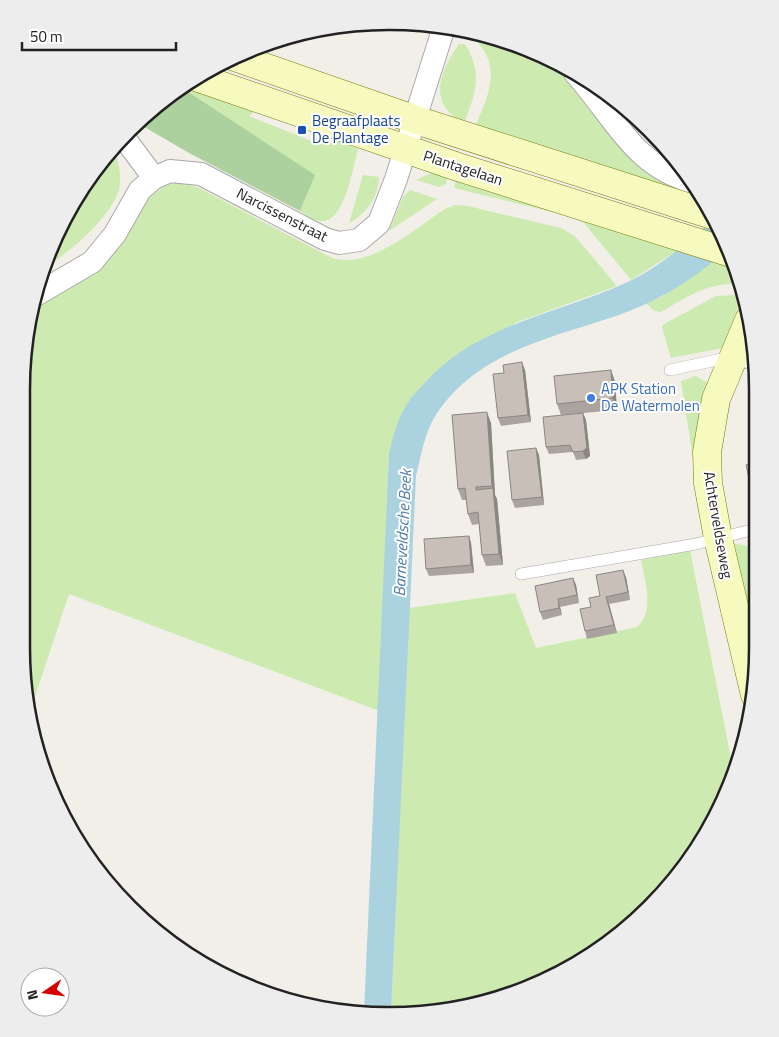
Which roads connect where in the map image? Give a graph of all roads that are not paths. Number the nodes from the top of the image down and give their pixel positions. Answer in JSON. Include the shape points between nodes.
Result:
{"nodes":[{"id":1,"x":442,"y":34,"type":"edge"},
{"id":2,"x":245,"y":60,"type":"edge"},
{"id":3,"x":206,"y":81,"type":"edge"},
{"id":4,"x":590,"y":91,"type":"edge"},
{"id":5,"x":416,"y":120,"type":"junction"},
{"id":6,"x":128,"y":143,"type":"edge"},
{"id":7,"x":406,"y":150,"type":"junction"},
{"id":8,"x":679,"y":176,"type":"edge"},
{"id":9,"x":154,"y":178,"type":"junction"},
{"id":10,"x":702,"y":213,"type":"edge"},
{"id":11,"x":721,"y":250,"type":"edge"},
{"id":12,"x":44,"y":290,"type":"edge"},
{"id":13,"x":746,"y":342,"type":"edge"},
{"id":14,"x":744,"y":356,"type":"edge"},
{"id":15,"x":670,"y":370,"type":"dead end"},
{"id":16,"x":749,"y":531,"type":"edge"},
{"id":17,"x":718,"y":538,"type":"junction"},
{"id":18,"x":521,"y":574,"type":"dead end"},
{"id":19,"x":748,"y":666,"type":"edge"}],
"edges":[{"from":1,"to":5,"type":"street","name":"Narcissenstraat"},
{"from":2,"to":5,"type":"main road","name":"Plantagelaan"},
{"from":3,"to":7,"type":"main road","name":"Plantagelaan"},
{"from":4,"to":8,"type":"street","via":[[640,155]]},
{"from":5,"to":7,"type":"street","name":"Narcissenstraat"},
{"from":5,"to":10,"type":"main road","name":"Plantagelaan"},
{"from":6,"to":9,"type":"street"},
{"from":7,"to":9,"type":"street","name":"Narcissenstraat","via":[[379,223],[370,233],[353,242],[325,239],[201,174],[170,171]]},
{"from":7,"to":11,"type":"main road","name":"Plantagelaan"},
{"from":9,"to":12,"type":"street","via":[[140,190],[116,234],[92,262]]},
{"from":13,"to":14,"type":"main road","name":"Achterveldseweg"},
{"from":14,"to":15,"type":"lane"},
{"from":14,"to":17,"type":"main road","name":"Achterveldseweg","via":[[716,399],[707,452],[708,483]]},
{"from":16,"to":17,"type":"lane"},
{"from":17,"to":18,"type":"lane"},
{"from":17,"to":19,"type":"main road","name":"Achterveldseweg"}]}
